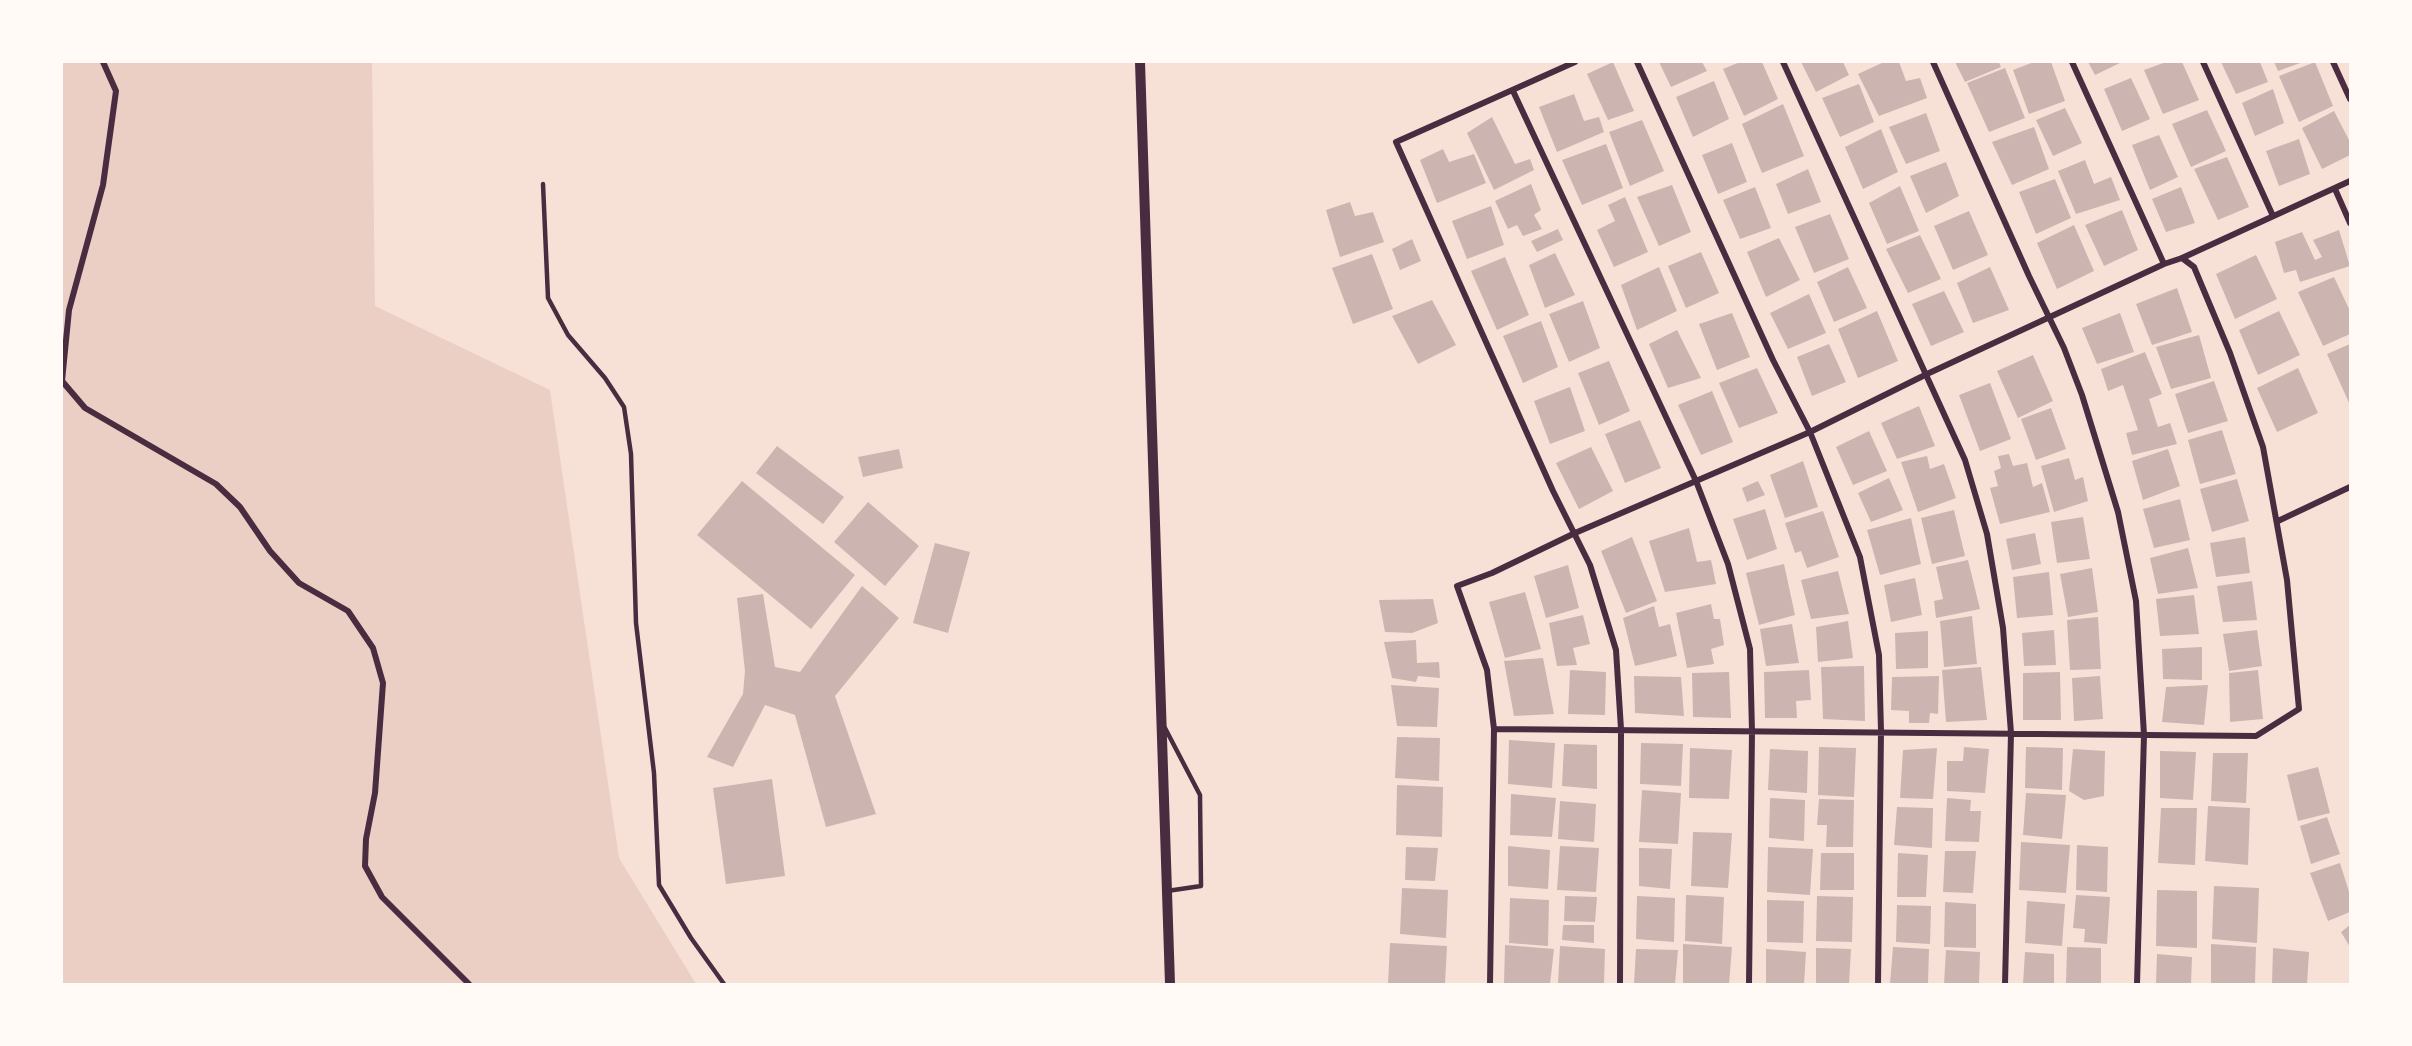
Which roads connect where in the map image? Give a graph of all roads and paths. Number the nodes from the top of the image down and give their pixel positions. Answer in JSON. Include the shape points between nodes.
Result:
{"nodes":[{"id":1,"x":103,"y":62,"type":"edge"},
{"id":2,"x":1140,"y":62,"type":"edge"},
{"id":3,"x":1575,"y":62,"type":"edge"},
{"id":4,"x":1637,"y":62,"type":"edge"},
{"id":5,"x":1783,"y":62,"type":"edge"},
{"id":6,"x":1933,"y":62,"type":"edge"},
{"id":7,"x":2072,"y":62,"type":"edge"},
{"id":8,"x":2203,"y":62,"type":"edge"},
{"id":9,"x":2333,"y":62,"type":"edge"},
{"id":10,"x":1513,"y":91,"type":"junction"},
{"id":11,"x":2350,"y":99,"type":"edge"},
{"id":12,"x":2350,"y":181,"type":"edge"},
{"id":13,"x":543,"y":184,"type":"dead end"},
{"id":14,"x":2335,"y":189,"type":"junction"},
{"id":15,"x":2273,"y":216,"type":"junction"},
{"id":16,"x":2350,"y":223,"type":"edge"},
{"id":17,"x":2182,"y":258,"type":"junction"},
{"id":18,"x":2164,"y":264,"type":"junction"},
{"id":19,"x":2049,"y":318,"type":"junction"},
{"id":20,"x":1927,"y":375,"type":"junction"},
{"id":21,"x":1810,"y":432,"type":"junction"},
{"id":22,"x":1696,"y":481,"type":"junction"},
{"id":23,"x":2350,"y":487,"type":"edge"},
{"id":24,"x":2277,"y":521,"type":"junction"},
{"id":25,"x":1575,"y":533,"type":"junction"},
{"id":26,"x":1161,"y":721,"type":"junction"},
{"id":27,"x":1494,"y":729,"type":"junction"},
{"id":28,"x":1621,"y":729,"type":"junction"},
{"id":29,"x":1881,"y":731,"type":"junction"},
{"id":30,"x":1752,"y":732,"type":"junction"},
{"id":31,"x":2011,"y":733,"type":"junction"},
{"id":32,"x":2144,"y":735,"type":"junction"},
{"id":33,"x":1167,"y":891,"type":"junction"},
{"id":34,"x":469,"y":984,"type":"edge"},
{"id":35,"x":724,"y":984,"type":"edge"},
{"id":36,"x":1170,"y":984,"type":"edge"},
{"id":37,"x":1490,"y":984,"type":"edge"},
{"id":38,"x":1620,"y":984,"type":"edge"},
{"id":39,"x":1749,"y":984,"type":"edge"},
{"id":40,"x":1878,"y":984,"type":"edge"},
{"id":41,"x":2005,"y":984,"type":"edge"},
{"id":42,"x":2137,"y":984,"type":"edge"}],
"edges":[{"from":1,"to":34,"type":"street","via":[[116,91],[103,185],[69,310],[62,381],[85,408],[216,484],[240,507],[270,551],[299,583],[348,611],[372,648],[383,683],[366,866],[382,897]]},
{"from":2,"to":26,"type":"street"},
{"from":3,"to":10,"type":"street"},
{"from":4,"to":21,"type":"street","via":[[1773,360]]},
{"from":5,"to":20,"type":"street"},
{"from":6,"to":19,"type":"street"},
{"from":7,"to":18,"type":"street"},
{"from":8,"to":15,"type":"street"},
{"from":9,"to":11,"type":"street"},
{"from":10,"to":22,"type":"street"},
{"from":10,"to":25,"type":"street","via":[[1396,142]]},
{"from":12,"to":14,"type":"street"},
{"from":13,"to":35,"type":"lane","via":[[549,298],[567,335],[605,378],[624,407],[632,454],[636,624],[654,773],[659,885]]},
{"from":14,"to":15,"type":"street"},
{"from":14,"to":16,"type":"street"},
{"from":15,"to":17,"type":"street"},
{"from":17,"to":18,"type":"street"},
{"from":17,"to":24,"type":"street","via":[[2194,267],[2230,353],[2263,447]]},
{"from":18,"to":19,"type":"street"},
{"from":19,"to":20,"type":"street"},
{"from":19,"to":32,"type":"street","via":[[2082,395],[2118,512],[2136,601]]},
{"from":20,"to":21,"type":"street"},
{"from":20,"to":31,"type":"street","via":[[1965,460],[1987,534],[2003,628]]},
{"from":21,"to":22,"type":"street"},
{"from":21,"to":29,"type":"street","via":[[1860,557],[1879,655]]},
{"from":22,"to":25,"type":"street"},
{"from":22,"to":30,"type":"street","via":[[1728,564],[1750,649]]},
{"from":23,"to":24,"type":"street"},
{"from":24,"to":32,"type":"street","via":[[2287,580],[2299,709],[2256,736]]},
{"from":25,"to":27,"type":"street","via":[[1457,586],[1487,670]]},
{"from":25,"to":28,"type":"street","via":[[1590,565],[1616,650]]},
{"from":26,"to":33,"type":"street"},
{"from":26,"to":33,"type":"lane","via":[[1200,795],[1201,886]]},
{"from":27,"to":28,"type":"street"},
{"from":27,"to":37,"type":"street"},
{"from":28,"to":30,"type":"street"},
{"from":28,"to":38,"type":"street"},
{"from":29,"to":30,"type":"street"},
{"from":29,"to":31,"type":"street"},
{"from":29,"to":40,"type":"street"},
{"from":30,"to":39,"type":"street"},
{"from":31,"to":32,"type":"street"},
{"from":31,"to":41,"type":"street"},
{"from":32,"to":42,"type":"street"},
{"from":33,"to":36,"type":"street"}]}
